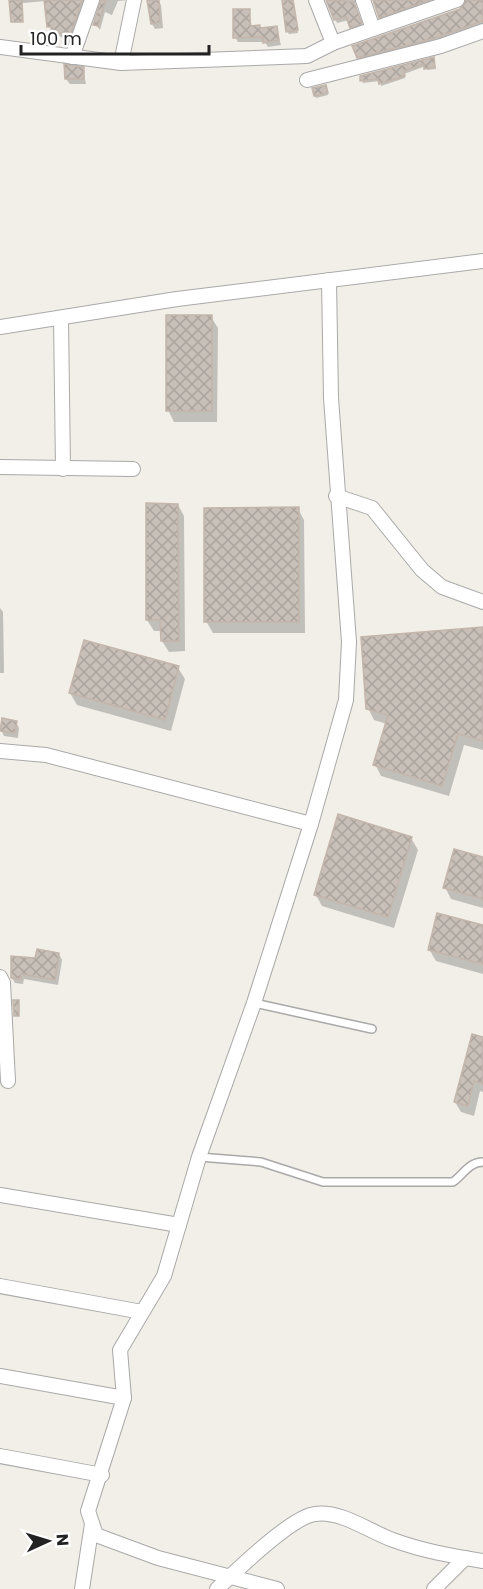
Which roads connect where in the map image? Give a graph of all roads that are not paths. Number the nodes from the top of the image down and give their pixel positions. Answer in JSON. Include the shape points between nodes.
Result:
{"nodes":[{"id":1,"x":92,"y":0,"type":"edge"},
{"id":2,"x":134,"y":0,"type":"edge"},
{"id":3,"x":316,"y":0,"type":"edge"},
{"id":4,"x":363,"y":0,"type":"edge"},
{"id":5,"x":412,"y":0,"type":"edge"},
{"id":6,"x":457,"y":0,"type":"edge"},
{"id":7,"x":417,"y":14,"type":"junction"},
{"id":8,"x":373,"y":28,"type":"junction"},
{"id":9,"x":483,"y":31,"type":"edge"},
{"id":10,"x":333,"y":43,"type":"junction"},
{"id":11,"x":0,"y":47,"type":"edge"},
{"id":12,"x":72,"y":57,"type":"junction"},
{"id":13,"x":121,"y":63,"type":"junction"},
{"id":14,"x":307,"y":80,"type":"dead end"},
{"id":15,"x":483,"y":261,"type":"edge"},
{"id":16,"x":329,"y":280,"type":"junction"},
{"id":17,"x":61,"y":318,"type":"junction"},
{"id":18,"x":0,"y":327,"type":"edge"},
{"id":19,"x":0,"y":467,"type":"edge"},
{"id":20,"x":63,"y":469,"type":"junction"},
{"id":21,"x":133,"y":469,"type":"dead end"},
{"id":22,"x":336,"y":496,"type":"junction"},
{"id":23,"x":483,"y":602,"type":"edge"},
{"id":24,"x":0,"y":751,"type":"edge"},
{"id":25,"x":311,"y":824,"type":"junction"},
{"id":26,"x":0,"y":977,"type":"edge"},
{"id":27,"x":254,"y":1003,"type":"junction"},
{"id":28,"x":372,"y":1029,"type":"dead end"},
{"id":29,"x":8,"y":1081,"type":"dead end"},
{"id":30,"x":199,"y":1157,"type":"junction"},
{"id":31,"x":483,"y":1162,"type":"edge"},
{"id":32,"x":0,"y":1195,"type":"edge"},
{"id":33,"x":179,"y":1225,"type":"junction"},
{"id":34,"x":0,"y":1286,"type":"edge"},
{"id":35,"x":142,"y":1312,"type":"junction"},
{"id":36,"x":0,"y":1376,"type":"edge"},
{"id":37,"x":124,"y":1398,"type":"junction"},
{"id":38,"x":0,"y":1456,"type":"edge"},
{"id":39,"x":102,"y":1475,"type":"junction"},
{"id":40,"x":93,"y":1522,"type":"junction"},
{"id":41,"x":465,"y":1558,"type":"junction"},
{"id":42,"x":483,"y":1561,"type":"edge"},
{"id":43,"x":231,"y":1576,"type":"junction"},
{"id":44,"x":82,"y":1589,"type":"edge"},
{"id":45,"x":217,"y":1589,"type":"edge"},
{"id":46,"x":277,"y":1589,"type":"edge"},
{"id":47,"x":434,"y":1589,"type":"edge"}],
"edges":[{"from":1,"to":12,"type":"street"},
{"from":2,"to":13,"type":"street"},
{"from":3,"to":10,"type":"street"},
{"from":4,"to":8,"type":"street"},
{"from":5,"to":7,"type":"street"},
{"from":6,"to":7,"type":"street"},
{"from":7,"to":8,"type":"street"},
{"from":8,"to":10,"type":"street"},
{"from":9,"to":14,"type":"street","via":[[431,49]]},
{"from":10,"to":13,"type":"street","via":[[307,56]]},
{"from":11,"to":12,"type":"street"},
{"from":12,"to":13,"type":"street"},
{"from":15,"to":16,"type":"street"},
{"from":16,"to":17,"type":"street"},
{"from":16,"to":22,"type":"street"},
{"from":17,"to":18,"type":"street"},
{"from":17,"to":20,"type":"street"},
{"from":19,"to":20,"type":"street"},
{"from":20,"to":21,"type":"street"},
{"from":22,"to":23,"type":"street","via":[[372,508],[422,570],[442,586]]},
{"from":22,"to":25,"type":"street","via":[[349,642],[346,700]]},
{"from":24,"to":25,"type":"street","via":[[46,755]]},
{"from":25,"to":27,"type":"street"},
{"from":26,"to":29,"type":"street"},
{"from":27,"to":28,"type":"lane"},
{"from":27,"to":30,"type":"street"},
{"from":30,"to":31,"type":"lane","via":[[278,1165],[309,1178],[341,1183],[453,1182],[470,1165]]},
{"from":30,"to":33,"type":"street"},
{"from":32,"to":33,"type":"street"},
{"from":33,"to":35,"type":"street","via":[[164,1276]]},
{"from":34,"to":35,"type":"street"},
{"from":35,"to":37,"type":"street","via":[[120,1350]]},
{"from":36,"to":37,"type":"street"},
{"from":37,"to":39,"type":"street"},
{"from":38,"to":39,"type":"street"},
{"from":39,"to":40,"type":"street","via":[[88,1511]]},
{"from":40,"to":43,"type":"street","via":[[96,1535],[158,1558]]},
{"from":40,"to":44,"type":"street"},
{"from":41,"to":42,"type":"street"},
{"from":41,"to":43,"type":"street","via":[[434,1553],[338,1517],[315,1514],[301,1519]]},
{"from":41,"to":47,"type":"street"},
{"from":43,"to":45,"type":"street"},
{"from":43,"to":46,"type":"street"}]}
